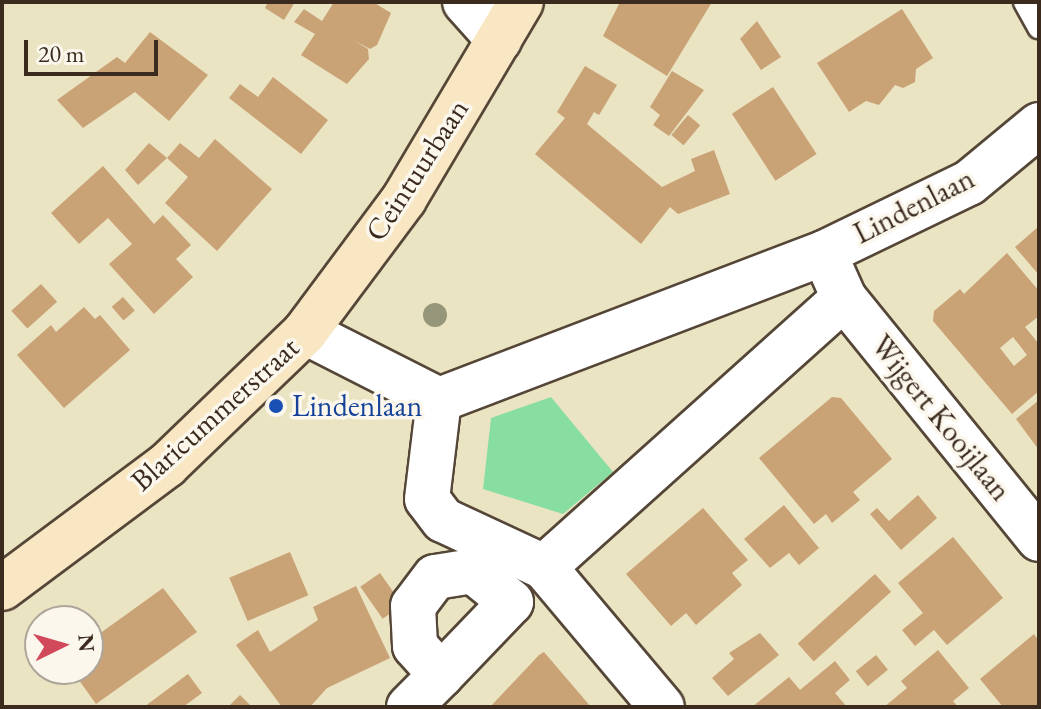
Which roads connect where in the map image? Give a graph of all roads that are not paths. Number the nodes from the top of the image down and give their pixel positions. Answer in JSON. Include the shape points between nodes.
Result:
{"nodes":[{"id":1,"x":465,"y":2,"type":"edge"},
{"id":2,"x":521,"y":2,"type":"edge"},
{"id":3,"x":1025,"y":2,"type":"edge"},
{"id":4,"x":1039,"y":27,"type":"edge"},
{"id":5,"x":499,"y":40,"type":"junction"},
{"id":6,"x":1039,"y":125,"type":"edge"},
{"id":7,"x":824,"y":253,"type":"junction"},
{"id":8,"x":844,"y":298,"type":"junction"},
{"id":9,"x":305,"y":332,"type":"junction"},
{"id":10,"x":439,"y":400,"type":"junction"},
{"id":11,"x":1039,"y":539,"type":"edge"},
{"id":12,"x":544,"y":567,"type":"junction"},
{"id":13,"x":4,"y":583,"type":"edge"},
{"id":14,"x":441,"y":675,"type":"dead end"},
{"id":15,"x":409,"y":707,"type":"edge"},
{"id":16,"x":662,"y":707,"type":"edge"}],
"edges":[{"from":1,"to":5,"type":"street"},
{"from":2,"to":5,"type":"main road","name":"Ceintuurbaan"},
{"from":3,"to":4,"type":"lane"},
{"from":5,"to":9,"type":"main road","name":"Ceintuurbaan","via":[[404,199]]},
{"from":6,"to":7,"type":"street","name":"Lindenlaan","via":[[969,183]]},
{"from":7,"to":8,"type":"street","name":"Lindenlaan"},
{"from":7,"to":10,"type":"street","name":"Lindenlaan"},
{"from":8,"to":11,"type":"street","name":"Wijgert Kooijlaan"},
{"from":8,"to":12,"type":"street"},
{"from":9,"to":10,"type":"street"},
{"from":9,"to":13,"type":"main road","name":"Blaricummerstraat","via":[[167,465]]},
{"from":10,"to":12,"type":"street","via":[[427,499],[443,520]]},
{"from":12,"to":16,"type":"street"},
{"from":14,"to":15,"type":"street"}]}
